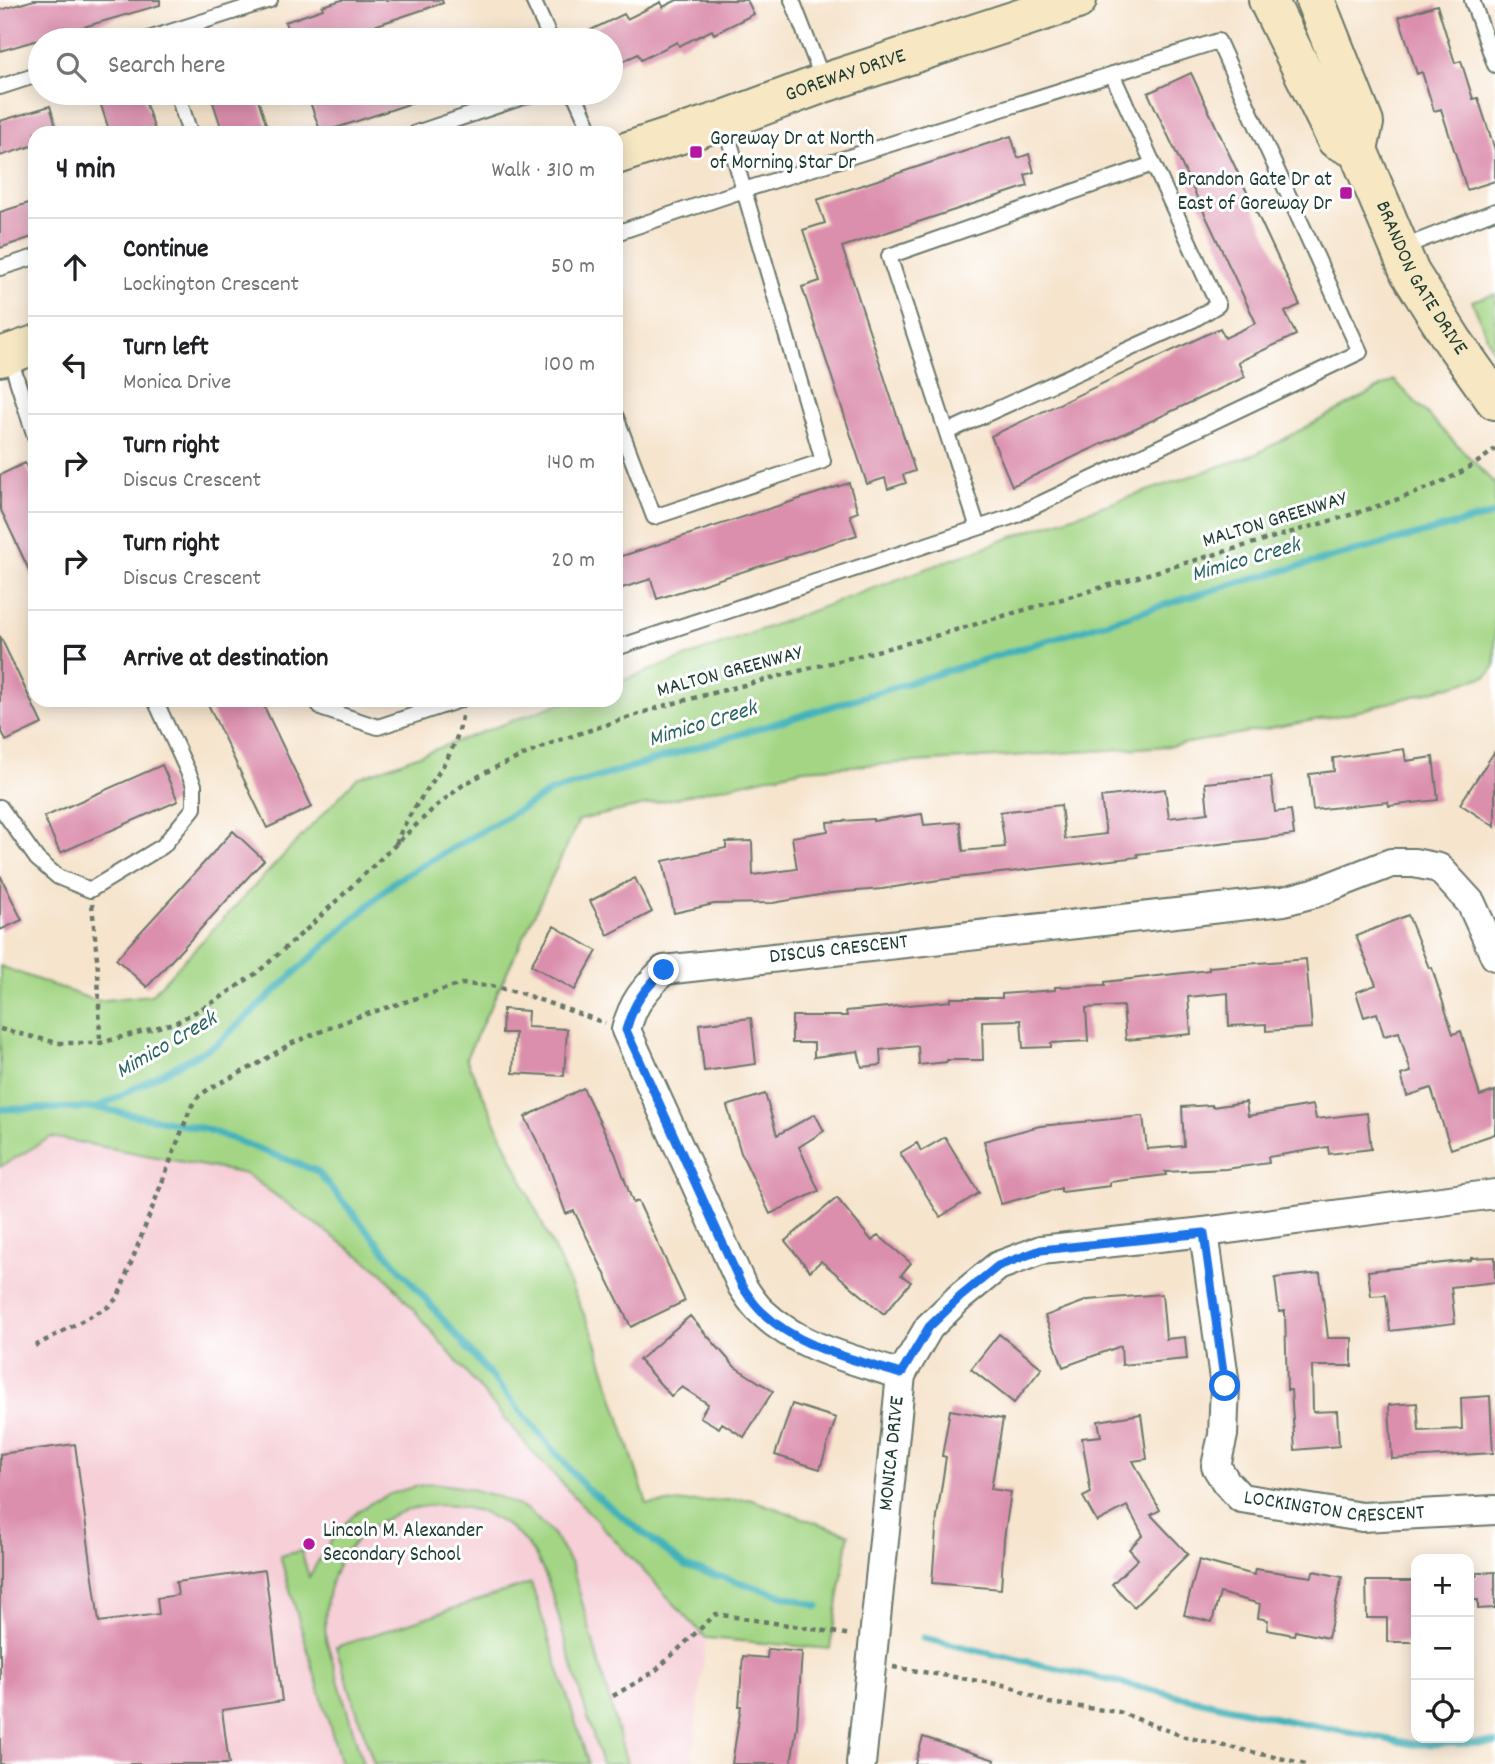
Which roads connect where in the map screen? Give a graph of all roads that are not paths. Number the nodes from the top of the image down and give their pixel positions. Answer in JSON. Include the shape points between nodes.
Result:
{"nodes":[{"id":1,"x":270,"y":0,"type":"edge"},
{"id":2,"x":533,"y":0,"type":"edge"},
{"id":3,"x":792,"y":0,"type":"edge"},
{"id":4,"x":1077,"y":0,"type":"edge"},
{"id":5,"x":1269,"y":0,"type":"edge"},
{"id":6,"x":1315,"y":0,"type":"edge"},
{"id":7,"x":1472,"y":0,"type":"edge"},
{"id":8,"x":187,"y":28,"type":"edge"},
{"id":9,"x":546,"y":28,"type":"edge"},
{"id":10,"x":1495,"y":65,"type":"edge"},
{"id":11,"x":1112,"y":74,"type":"junction"},
{"id":12,"x":28,"y":78,"type":"edge"},
{"id":13,"x":824,"y":83,"type":"junction"},
{"id":14,"x":0,"y":87,"type":"edge"},
{"id":15,"x":181,"y":105,"type":"edge"},
{"id":16,"x":499,"y":105,"type":"edge"},
{"id":17,"x":579,"y":105,"type":"edge"},
{"id":18,"x":724,"y":120,"type":"junction"},
{"id":19,"x":188,"y":126,"type":"edge"},
{"id":20,"x":437,"y":126,"type":"edge"},
{"id":21,"x":589,"y":126,"type":"edge"},
{"id":22,"x":1357,"y":150,"type":"junction"},
{"id":23,"x":623,"y":153,"type":"edge"},
{"id":24,"x":1153,"y":163,"type":"junction"},
{"id":25,"x":744,"y":190,"type":"junction"},
{"id":26,"x":1495,"y":211,"type":"edge"},
{"id":27,"x":623,"y":231,"type":"edge"},
{"id":28,"x":1400,"y":249,"type":"junction"},
{"id":29,"x":28,"y":259,"type":"edge"},
{"id":30,"x":0,"y":268,"type":"edge"},
{"id":31,"x":14,"y":352,"type":"edge"},
{"id":32,"x":1495,"y":400,"type":"edge"},
{"id":33,"x":28,"y":409,"type":"edge"},
{"id":34,"x":947,"y":432,"type":"junction"},
{"id":35,"x":623,"y":435,"type":"edge"},
{"id":36,"x":978,"y":528,"type":"junction"},
{"id":37,"x":623,"y":646,"type":"edge"},
{"id":38,"x":158,"y":707,"type":"edge"},
{"id":39,"x":321,"y":707,"type":"edge"},
{"id":40,"x":428,"y":707,"type":"edge"},
{"id":41,"x":0,"y":807,"type":"edge"},
{"id":42,"x":1495,"y":956,"type":"edge"},
{"id":43,"x":1495,"y":1194,"type":"edge"},
{"id":44,"x":1204,"y":1233,"type":"junction"},
{"id":45,"x":901,"y":1374,"type":"junction"},
{"id":46,"x":1495,"y":1510,"type":"edge"},
{"id":47,"x":860,"y":1764,"type":"edge"}],
"edges":[{"from":1,"to":8,"type":"lane"},
{"from":2,"to":9,"type":"lane"},
{"from":3,"to":13,"type":"lane"},
{"from":4,"to":13,"type":"street","name":"GOREWAY DRIVE"},
{"from":5,"to":22,"type":"street","name":"BRANDON GATE DRIVE","via":[[1336,139]]},
{"from":6,"to":22,"type":"street","via":[[1364,123]]},
{"from":7,"to":10,"type":"lane"},
{"from":11,"to":24,"type":"lane"},
{"from":11,"to":25,"type":"lane"},
{"from":11,"to":36,"type":"lane","via":[[1218,41],[1360,352],[1014,516]]},
{"from":12,"to":14,"type":"lane"},
{"from":13,"to":18,"type":"street","name":"GOREWAY DRIVE"},
{"from":15,"to":19,"type":"lane"},
{"from":16,"to":20,"type":"lane"},
{"from":17,"to":21,"type":"lane"},
{"from":18,"to":23,"type":"street","name":"GOREWAY DRIVE"},
{"from":18,"to":25,"type":"lane"},
{"from":22,"to":28,"type":"street","name":"BRANDON GATE DRIVE"},
{"from":24,"to":34,"type":"lane","via":[[1218,305]]},
{"from":24,"to":34,"type":"lane","via":[[889,256]]},
{"from":25,"to":27,"type":"lane"},
{"from":25,"to":35,"type":"lane","via":[[823,461],[654,517]]},
{"from":26,"to":28,"type":"lane"},
{"from":28,"to":32,"type":"street","name":"BRANDON GATE DRIVE","via":[[1410,273]]},
{"from":29,"to":30,"type":"lane"},
{"from":31,"to":33,"type":"lane"},
{"from":34,"to":36,"type":"lane"},
{"from":36,"to":37,"type":"lane"},
{"from":38,"to":41,"type":"lane","via":[[194,785],[194,808],[163,846],[90,890],[58,877],[37,859]]},
{"from":39,"to":40,"type":"lane","via":[[378,727]]},
{"from":42,"to":45,"type":"street","name":"DISCUS CRESCENT","via":[[1471,903],[1439,868],[1391,863],[1284,901],[664,970],[641,993],[626,1030],[742,1286],[760,1311],[785,1331],[812,1345]]},
{"from":43,"to":44,"type":"street","name":"MONICA DRIVE"},
{"from":44,"to":45,"type":"street","name":"MONICA DRIVE","via":[[1041,1250],[998,1266],[929,1327]]},
{"from":44,"to":46,"type":"street","name":"LOCKINGTON CRESCENT","via":[[1225,1386],[1223,1435],[1216,1465],[1241,1498],[1363,1517]]},
{"from":45,"to":47,"type":"street","name":"MONICA DRIVE"}]}
